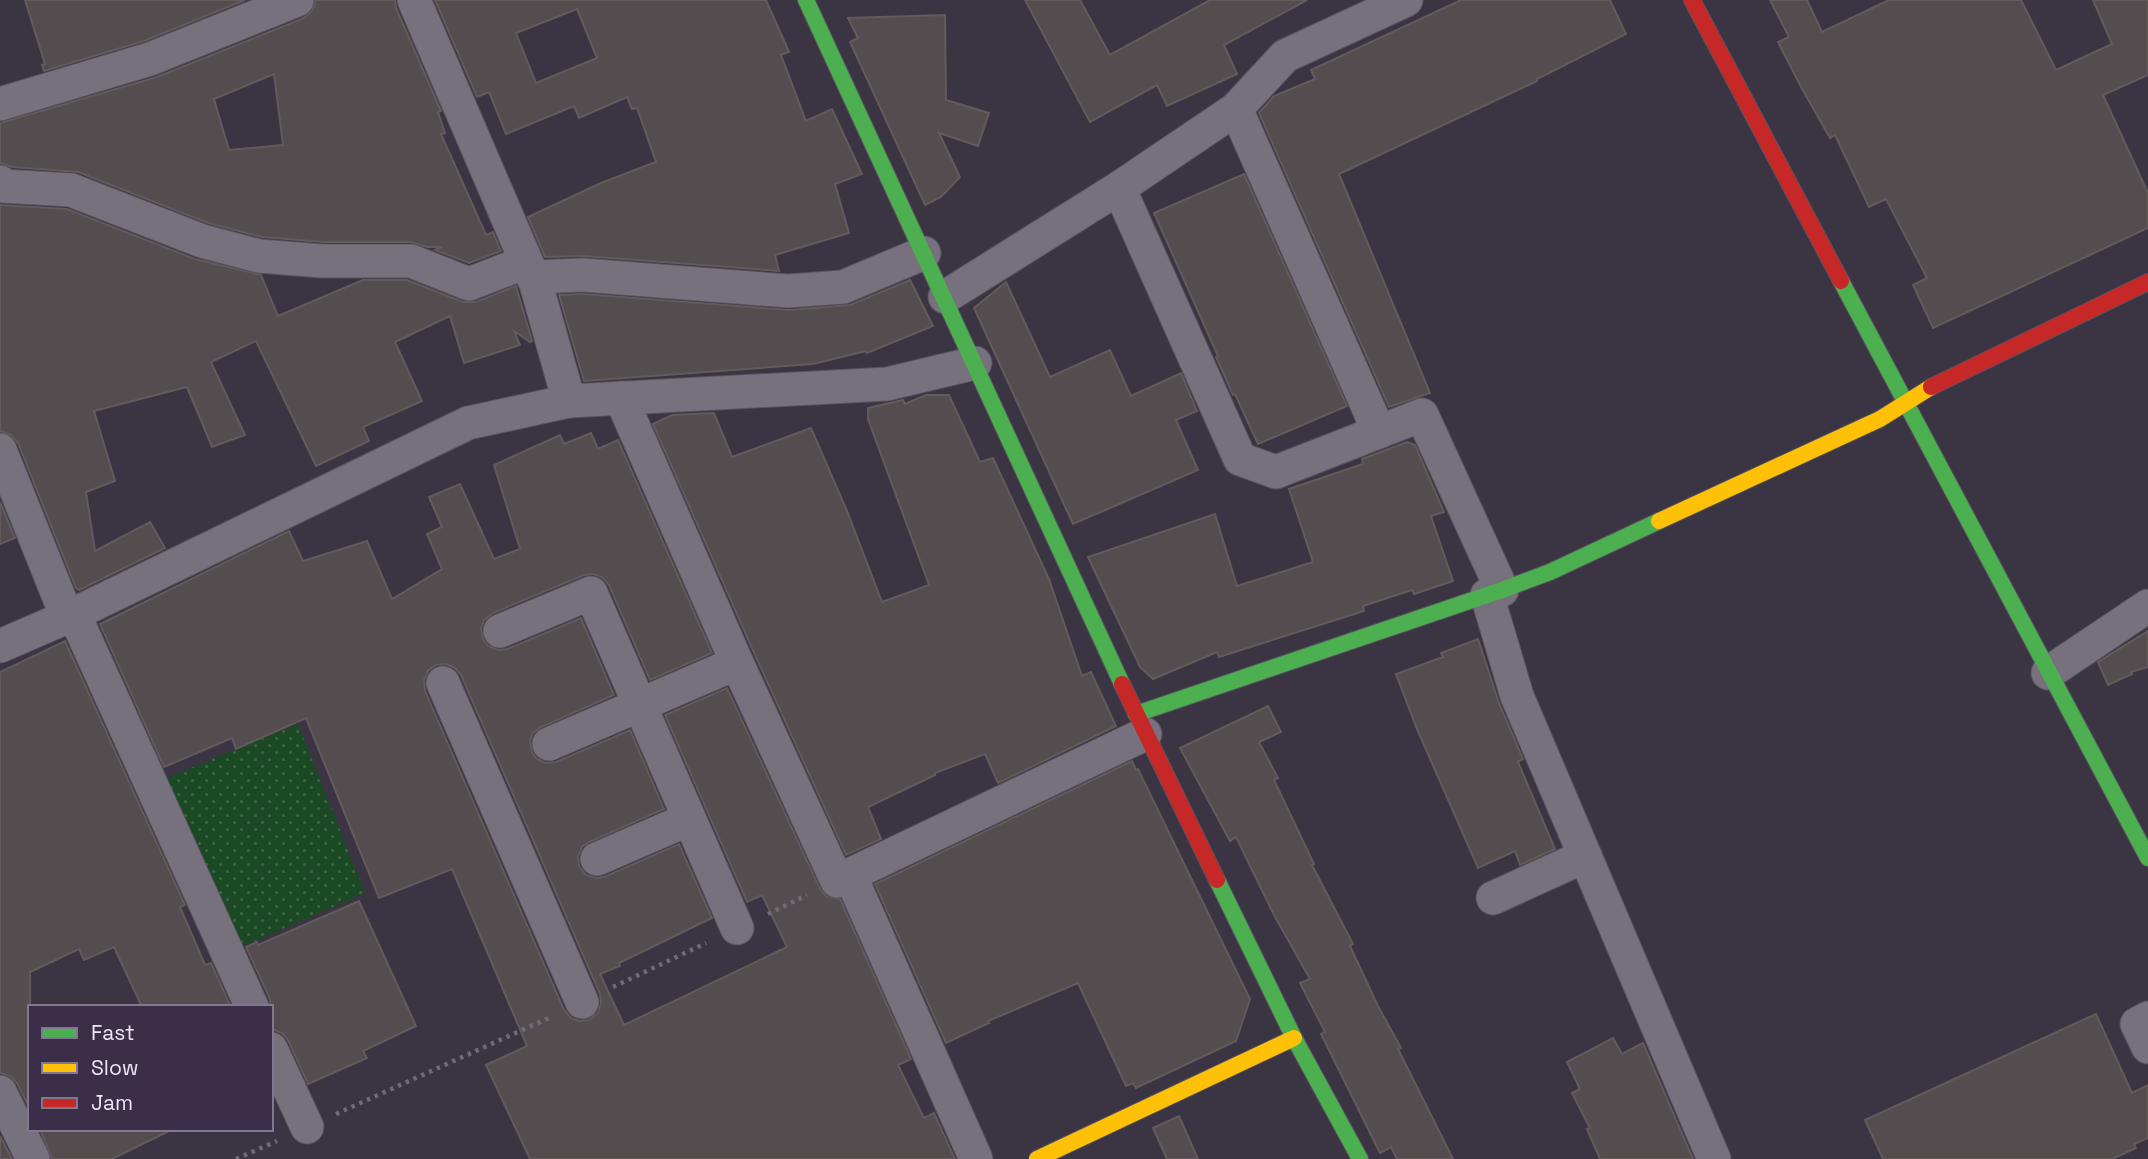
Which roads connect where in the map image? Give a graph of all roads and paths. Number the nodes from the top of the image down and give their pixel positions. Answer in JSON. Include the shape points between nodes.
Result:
{"nodes":[{"id":1,"x":297,"y":0,"type":"edge"},
{"id":2,"x":414,"y":0,"type":"edge"},
{"id":3,"x":807,"y":0,"type":"edge"},
{"id":4,"x":1406,"y":0,"type":"edge"},
{"id":5,"x":1692,"y":0,"type":"edge"},
{"id":6,"x":0,"y":104,"type":"edge"},
{"id":7,"x":1236,"y":109,"type":"junction"},
{"id":8,"x":0,"y":181,"type":"edge"},
{"id":9,"x":1119,"y":188,"type":"junction"},
{"id":10,"x":924,"y":253,"type":"junction"},
{"id":11,"x":529,"y":269,"type":"junction"},
{"id":12,"x":2148,"y":282,"type":"edge"},
{"id":13,"x":945,"y":297,"type":"junction"},
{"id":14,"x":975,"y":363,"type":"junction"},
{"id":15,"x":621,"y":398,"type":"junction"},
{"id":16,"x":569,"y":401,"type":"junction"},
{"id":17,"x":1907,"y":401,"type":"junction"},
{"id":18,"x":1379,"y":432,"type":"junction"},
{"id":19,"x":0,"y":450,"type":"edge"},
{"id":20,"x":1494,"y":593,"type":"junction"},
{"id":21,"x":2148,"y":606,"type":"edge"},
{"id":22,"x":71,"y":616,"type":"junction"},
{"id":23,"x":500,"y":631,"type":"dead end"},
{"id":24,"x":0,"y":646,"type":"edge"},
{"id":25,"x":737,"y":663,"type":"junction"},
{"id":26,"x":2049,"y":673,"type":"junction"},
{"id":27,"x":443,"y":683,"type":"dead end"},
{"id":28,"x":640,"y":705,"type":"junction"},
{"id":29,"x":1140,"y":724,"type":"junction"},
{"id":30,"x":549,"y":744,"type":"dead end"},
{"id":31,"x":689,"y":819,"type":"junction"},
{"id":32,"x":1585,"y":856,"type":"junction"},
{"id":33,"x":2148,"y":858,"type":"edge"},
{"id":34,"x":597,"y":859,"type":"dead end"},
{"id":35,"x":843,"y":878,"type":"junction"},
{"id":36,"x":1493,"y":898,"type":"dead end"},
{"id":37,"x":737,"y":928,"type":"junction"},
{"id":38,"x":582,"y":1002,"type":"junction"},
{"id":39,"x":251,"y":1005,"type":"edge"},
{"id":40,"x":2148,"y":1018,"type":"edge"},
{"id":41,"x":1294,"y":1038,"type":"junction"},
{"id":42,"x":2148,"y":1047,"type":"edge"},
{"id":43,"x":273,"y":1053,"type":"edge"},
{"id":44,"x":0,"y":1092,"type":"edge"},
{"id":45,"x":307,"y":1127,"type":"junction"},
{"id":46,"x":33,"y":1159,"type":"edge"},
{"id":47,"x":236,"y":1159,"type":"edge"},
{"id":48,"x":976,"y":1159,"type":"edge"},
{"id":49,"x":1037,"y":1159,"type":"edge"},
{"id":50,"x":1360,"y":1159,"type":"edge"},
{"id":51,"x":1714,"y":1159,"type":"edge"}],
"edges":[{"from":1,"to":6,"type":"street","via":[[150,59]]},
{"from":2,"to":11,"type":"street"},
{"from":3,"to":10,"type":"street"},
{"from":4,"to":7,"type":"street","via":[[1285,56]]},
{"from":5,"to":17,"type":"street"},
{"from":7,"to":9,"type":"street"},
{"from":7,"to":18,"type":"street"},
{"from":8,"to":11,"type":"street","via":[[2,186],[71,190],[202,241],[259,256],[411,261],[469,284]]},
{"from":9,"to":13,"type":"street"},
{"from":9,"to":18,"type":"street","via":[[1240,458],[1276,472]]},
{"from":10,"to":11,"type":"street","via":[[843,287],[788,291]]},
{"from":10,"to":13,"type":"street"},
{"from":11,"to":16,"type":"street"},
{"from":12,"to":17,"type":"street"},
{"from":13,"to":14,"type":"street"},
{"from":14,"to":15,"type":"street","via":[[887,384]]},
{"from":14,"to":29,"type":"street"},
{"from":15,"to":16,"type":"street"},
{"from":15,"to":25,"type":"street"},
{"from":16,"to":22,"type":"street","via":[[468,422]]},
{"from":17,"to":20,"type":"street","via":[[1880,419],[1563,566]]},
{"from":17,"to":26,"type":"street"},
{"from":18,"to":20,"type":"street","via":[[1422,415]]},
{"from":19,"to":22,"type":"street"},
{"from":20,"to":29,"type":"street"},
{"from":20,"to":32,"type":"street","via":[[1517,696]]},
{"from":21,"to":26,"type":"street"},
{"from":22,"to":24,"type":"street"},
{"from":22,"to":39,"type":"street"},
{"from":23,"to":28,"type":"street","via":[[591,593]]},
{"from":25,"to":28,"type":"street"},
{"from":25,"to":35,"type":"street"},
{"from":26,"to":33,"type":"street"},
{"from":27,"to":38,"type":"street"},
{"from":28,"to":30,"type":"street"},
{"from":28,"to":31,"type":"street"},
{"from":29,"to":35,"type":"street"},
{"from":29,"to":41,"type":"street"},
{"from":31,"to":34,"type":"street"},
{"from":31,"to":37,"type":"street"},
{"from":32,"to":36,"type":"street"},
{"from":32,"to":51,"type":"street"},
{"from":35,"to":37,"type":"path"},
{"from":35,"to":48,"type":"street"},
{"from":37,"to":38,"type":"path"},
{"from":38,"to":45,"type":"path"},
{"from":40,"to":42,"type":"street","via":[[2137,1024]]},
{"from":41,"to":49,"type":"street"},
{"from":41,"to":50,"type":"street"},
{"from":43,"to":45,"type":"street"},
{"from":44,"to":46,"type":"street"},
{"from":45,"to":47,"type":"path"}]}
